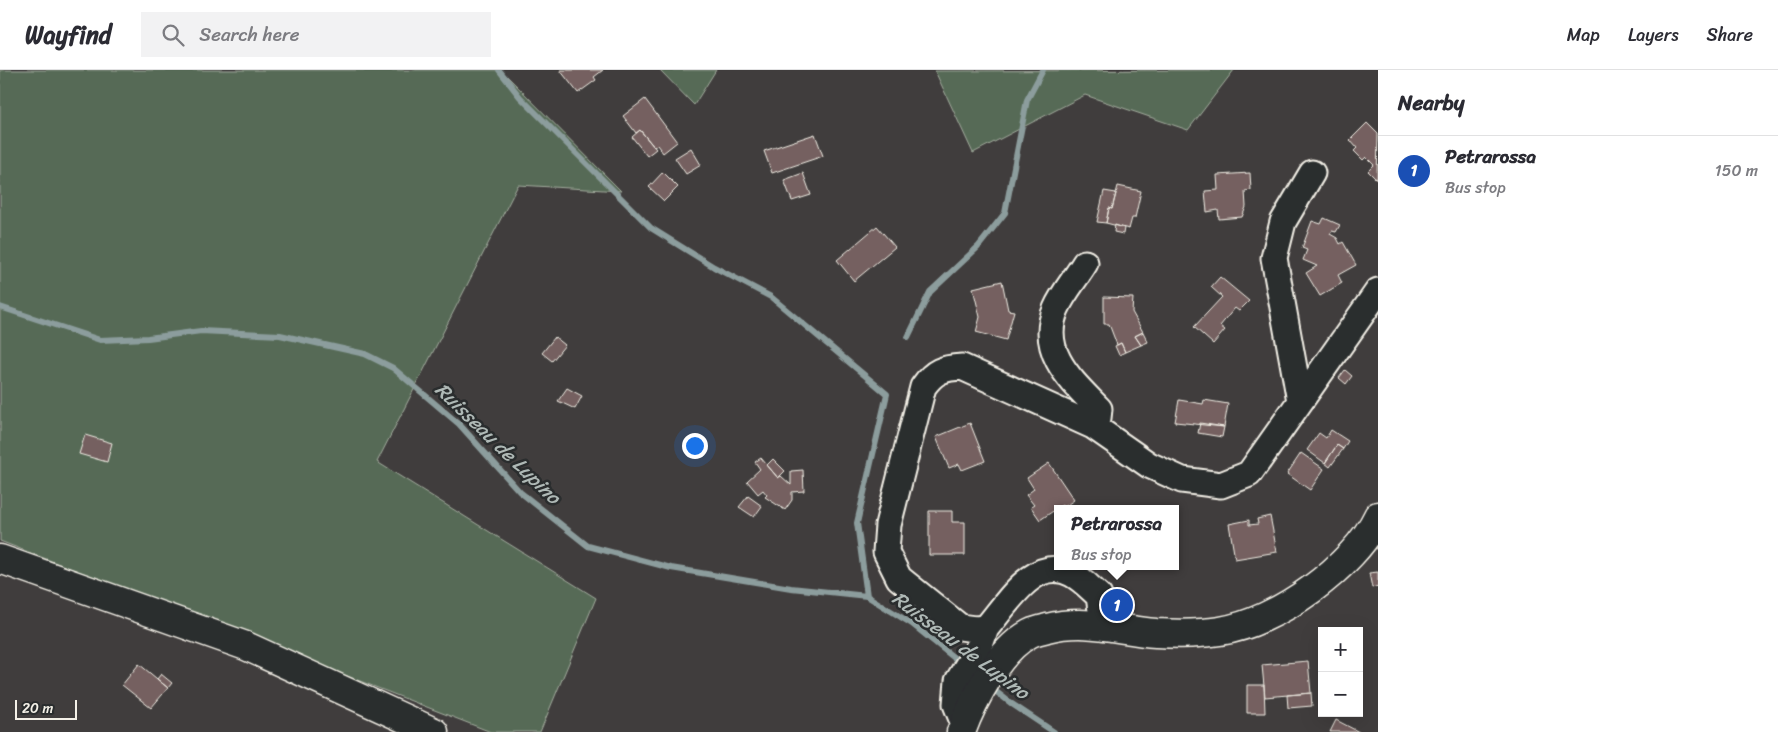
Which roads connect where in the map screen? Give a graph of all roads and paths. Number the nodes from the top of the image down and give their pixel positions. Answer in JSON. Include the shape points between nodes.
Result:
{"nodes":[{"id":1,"x":1312,"y":173,"type":"dead end"},
{"id":2,"x":1085,"y":263,"type":"dead end"},
{"id":3,"x":1378,"y":291,"type":"edge"},
{"id":4,"x":1300,"y":401,"type":"junction"},
{"id":5,"x":1092,"y":426,"type":"junction"},
{"id":6,"x":1378,"y":516,"type":"edge"},
{"id":7,"x":0,"y":559,"type":"edge"},
{"id":8,"x":1103,"y":624,"type":"junction"},
{"id":9,"x":986,"y":628,"type":"junction"},
{"id":10,"x":965,"y":722,"type":"edge"},
{"id":11,"x":434,"y":732,"type":"edge"}],
"edges":[{"from":1,"to":4,"type":"street","via":[[1282,222],[1274,258]]},
{"from":2,"to":5,"type":"street","via":[[1056,310],[1050,338],[1064,374],[1099,409],[1098,418]]},
{"from":3,"to":4,"type":"street"},
{"from":4,"to":5,"type":"street","via":[[1249,474],[1221,485],[1182,480],[1148,465]]},
{"from":5,"to":9,"type":"street","via":[[962,367],[944,368],[931,375],[923,387],[888,525],[886,552],[900,578],[960,627]]},
{"from":6,"to":8,"type":"street","via":[[1352,556],[1321,582],[1266,617],[1221,631],[1156,633]]},
{"from":7,"to":11,"type":"street","via":[[246,646]]},
{"from":8,"to":9,"type":"street","via":[[1100,596],[1074,575],[1061,570],[1045,570],[1029,578]]},
{"from":8,"to":10,"type":"street","via":[[1064,624],[1029,633],[1003,656]]},
{"from":9,"to":10,"type":"street","via":[[974,657],[958,681],[956,704]]}]}
